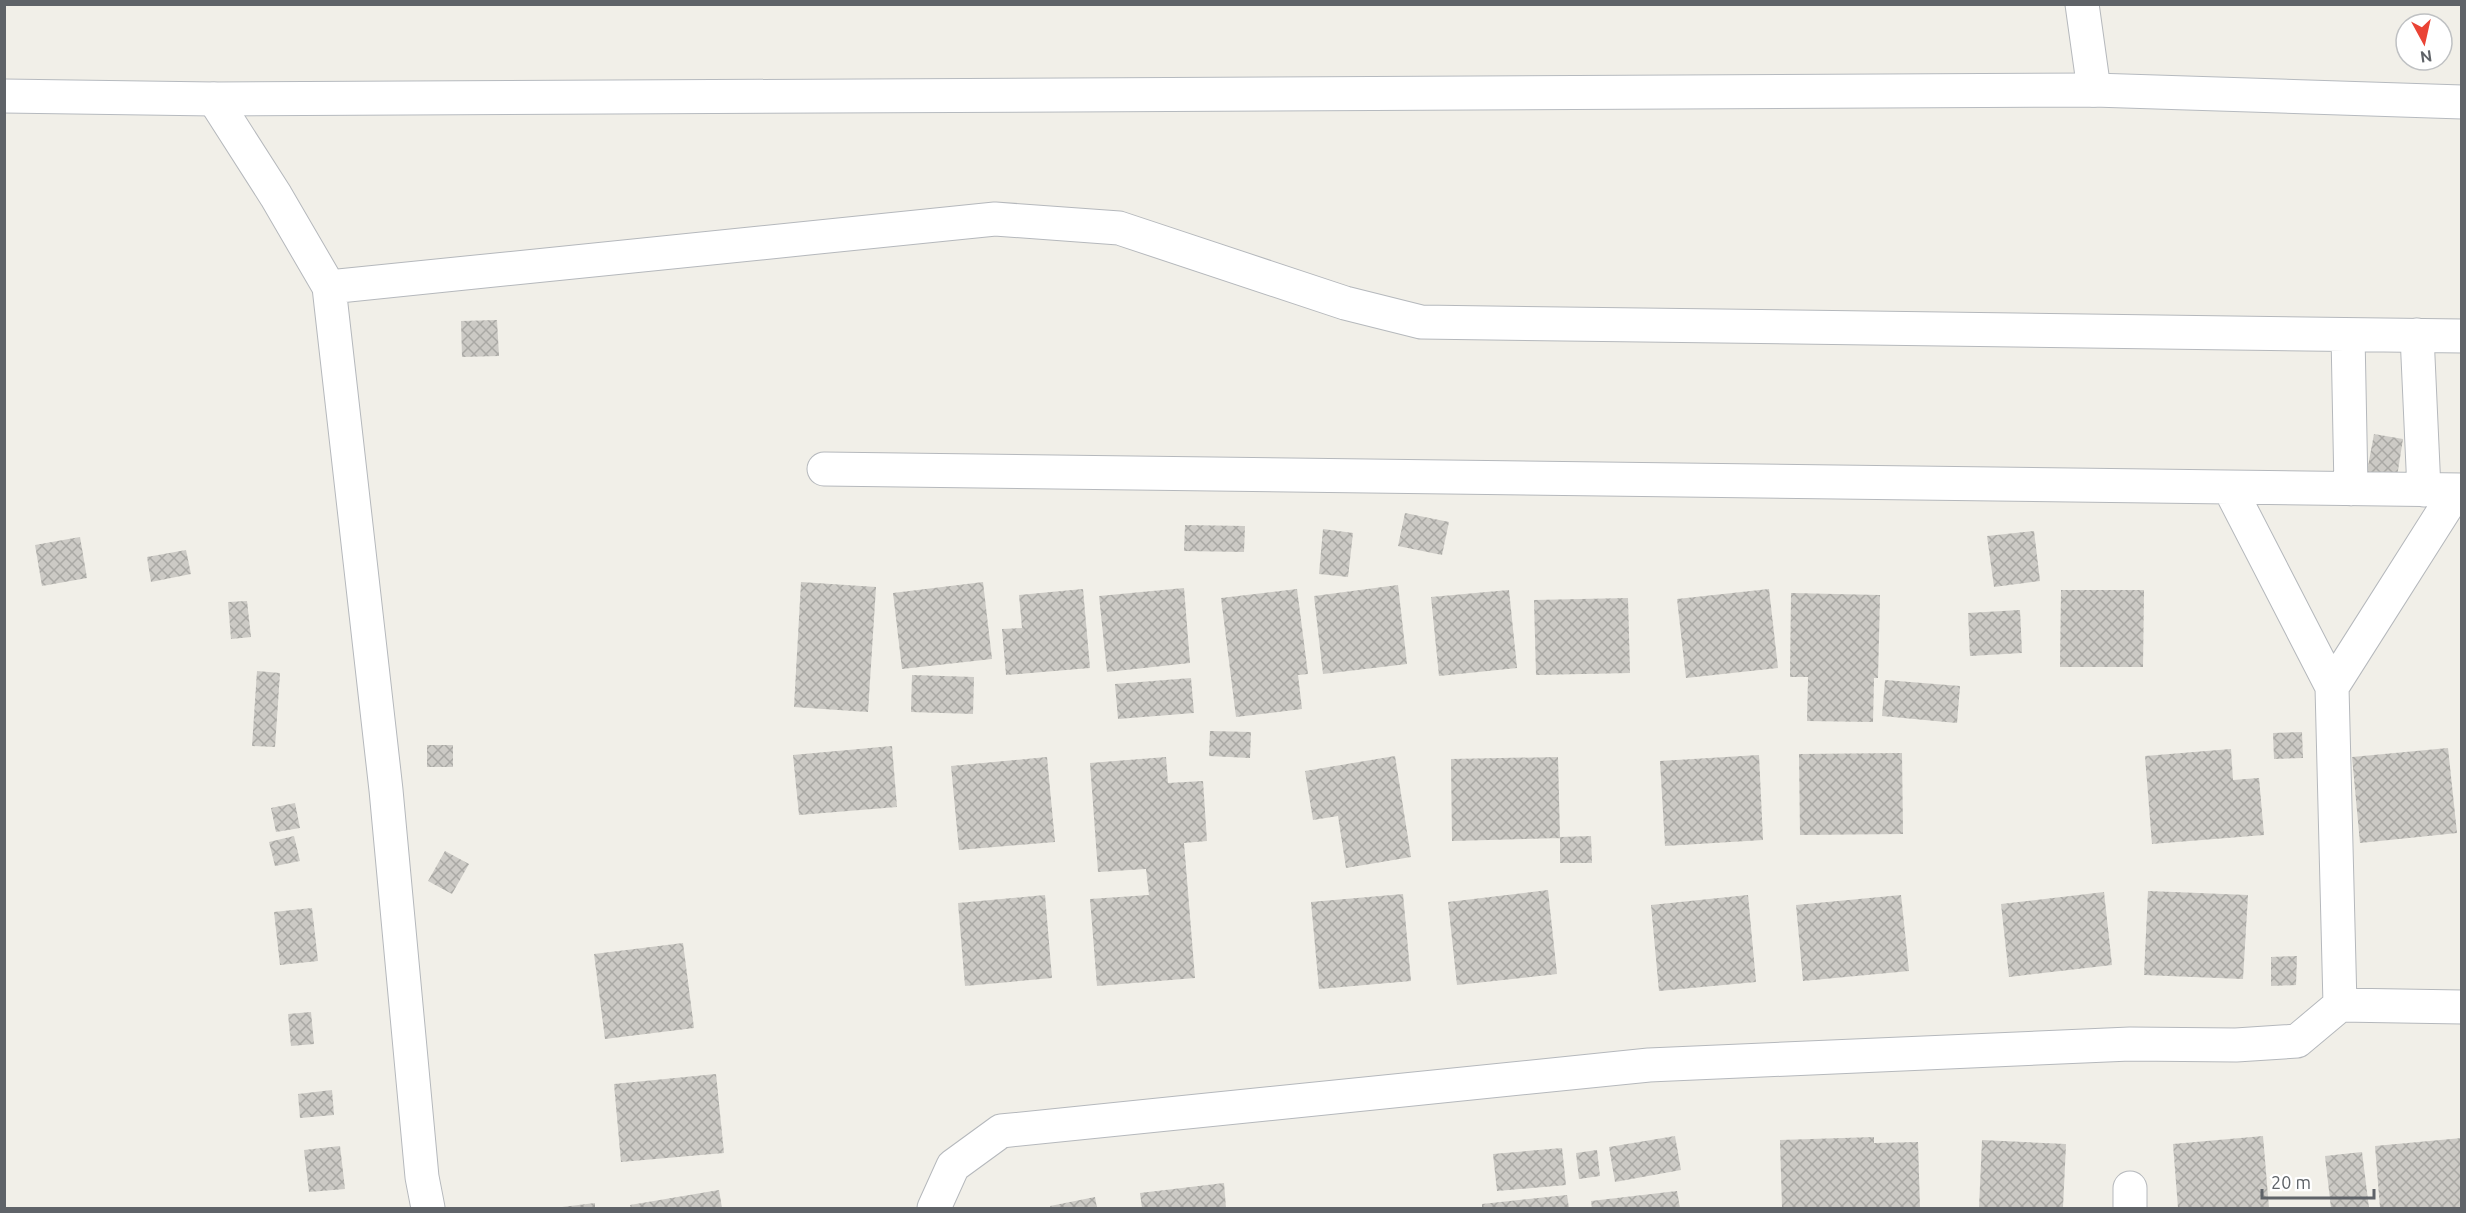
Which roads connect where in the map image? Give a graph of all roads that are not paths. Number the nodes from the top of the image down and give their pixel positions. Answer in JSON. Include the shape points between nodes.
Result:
{"nodes":[{"id":1,"x":2082,"y":4,"type":"edge"},
{"id":2,"x":2094,"y":90,"type":"junction"},
{"id":3,"x":4,"y":96,"type":"edge"},
{"id":4,"x":214,"y":99,"type":"junction"},
{"id":5,"x":2462,"y":102,"type":"edge"},
{"id":6,"x":329,"y":288,"type":"junction"},
{"id":7,"x":2348,"y":334,"type":"junction"},
{"id":8,"x":2417,"y":335,"type":"junction"},
{"id":9,"x":2462,"y":336,"type":"edge"},
{"id":10,"x":824,"y":469,"type":"dead end"},
{"id":11,"x":2230,"y":489,"type":"junction"},
{"id":12,"x":2351,"y":489,"type":"junction"},
{"id":13,"x":2424,"y":490,"type":"junction"},
{"id":14,"x":2459,"y":490,"type":"edge"},
{"id":15,"x":2332,"y":687,"type":"junction"},
{"id":16,"x":2340,"y":1005,"type":"junction"},
{"id":17,"x":2462,"y":1007,"type":"edge"},
{"id":18,"x":428,"y":1209,"type":"edge"},
{"id":19,"x":934,"y":1209,"type":"edge"}],
"edges":[{"from":1,"to":2,"type":"street"},
{"from":2,"to":4,"type":"street"},
{"from":2,"to":5,"type":"street"},
{"from":3,"to":4,"type":"street"},
{"from":4,"to":6,"type":"street"},
{"from":6,"to":7,"type":"street","via":[[995,219],[1119,228],[1345,303],[1421,322]]},
{"from":6,"to":18,"type":"street","via":[[385,778]]},
{"from":7,"to":8,"type":"street"},
{"from":7,"to":12,"type":"street"},
{"from":8,"to":9,"type":"street"},
{"from":8,"to":13,"type":"street"},
{"from":10,"to":11,"type":"street"},
{"from":11,"to":12,"type":"street"},
{"from":11,"to":15,"type":"street"},
{"from":12,"to":13,"type":"street"},
{"from":13,"to":14,"type":"street"},
{"from":14,"to":15,"type":"street"},
{"from":15,"to":16,"type":"street"},
{"from":16,"to":17,"type":"street"},
{"from":16,"to":19,"type":"street","via":[[2297,1041],[2130,1044],[1649,1065],[1001,1131],[953,1166]]}]}
